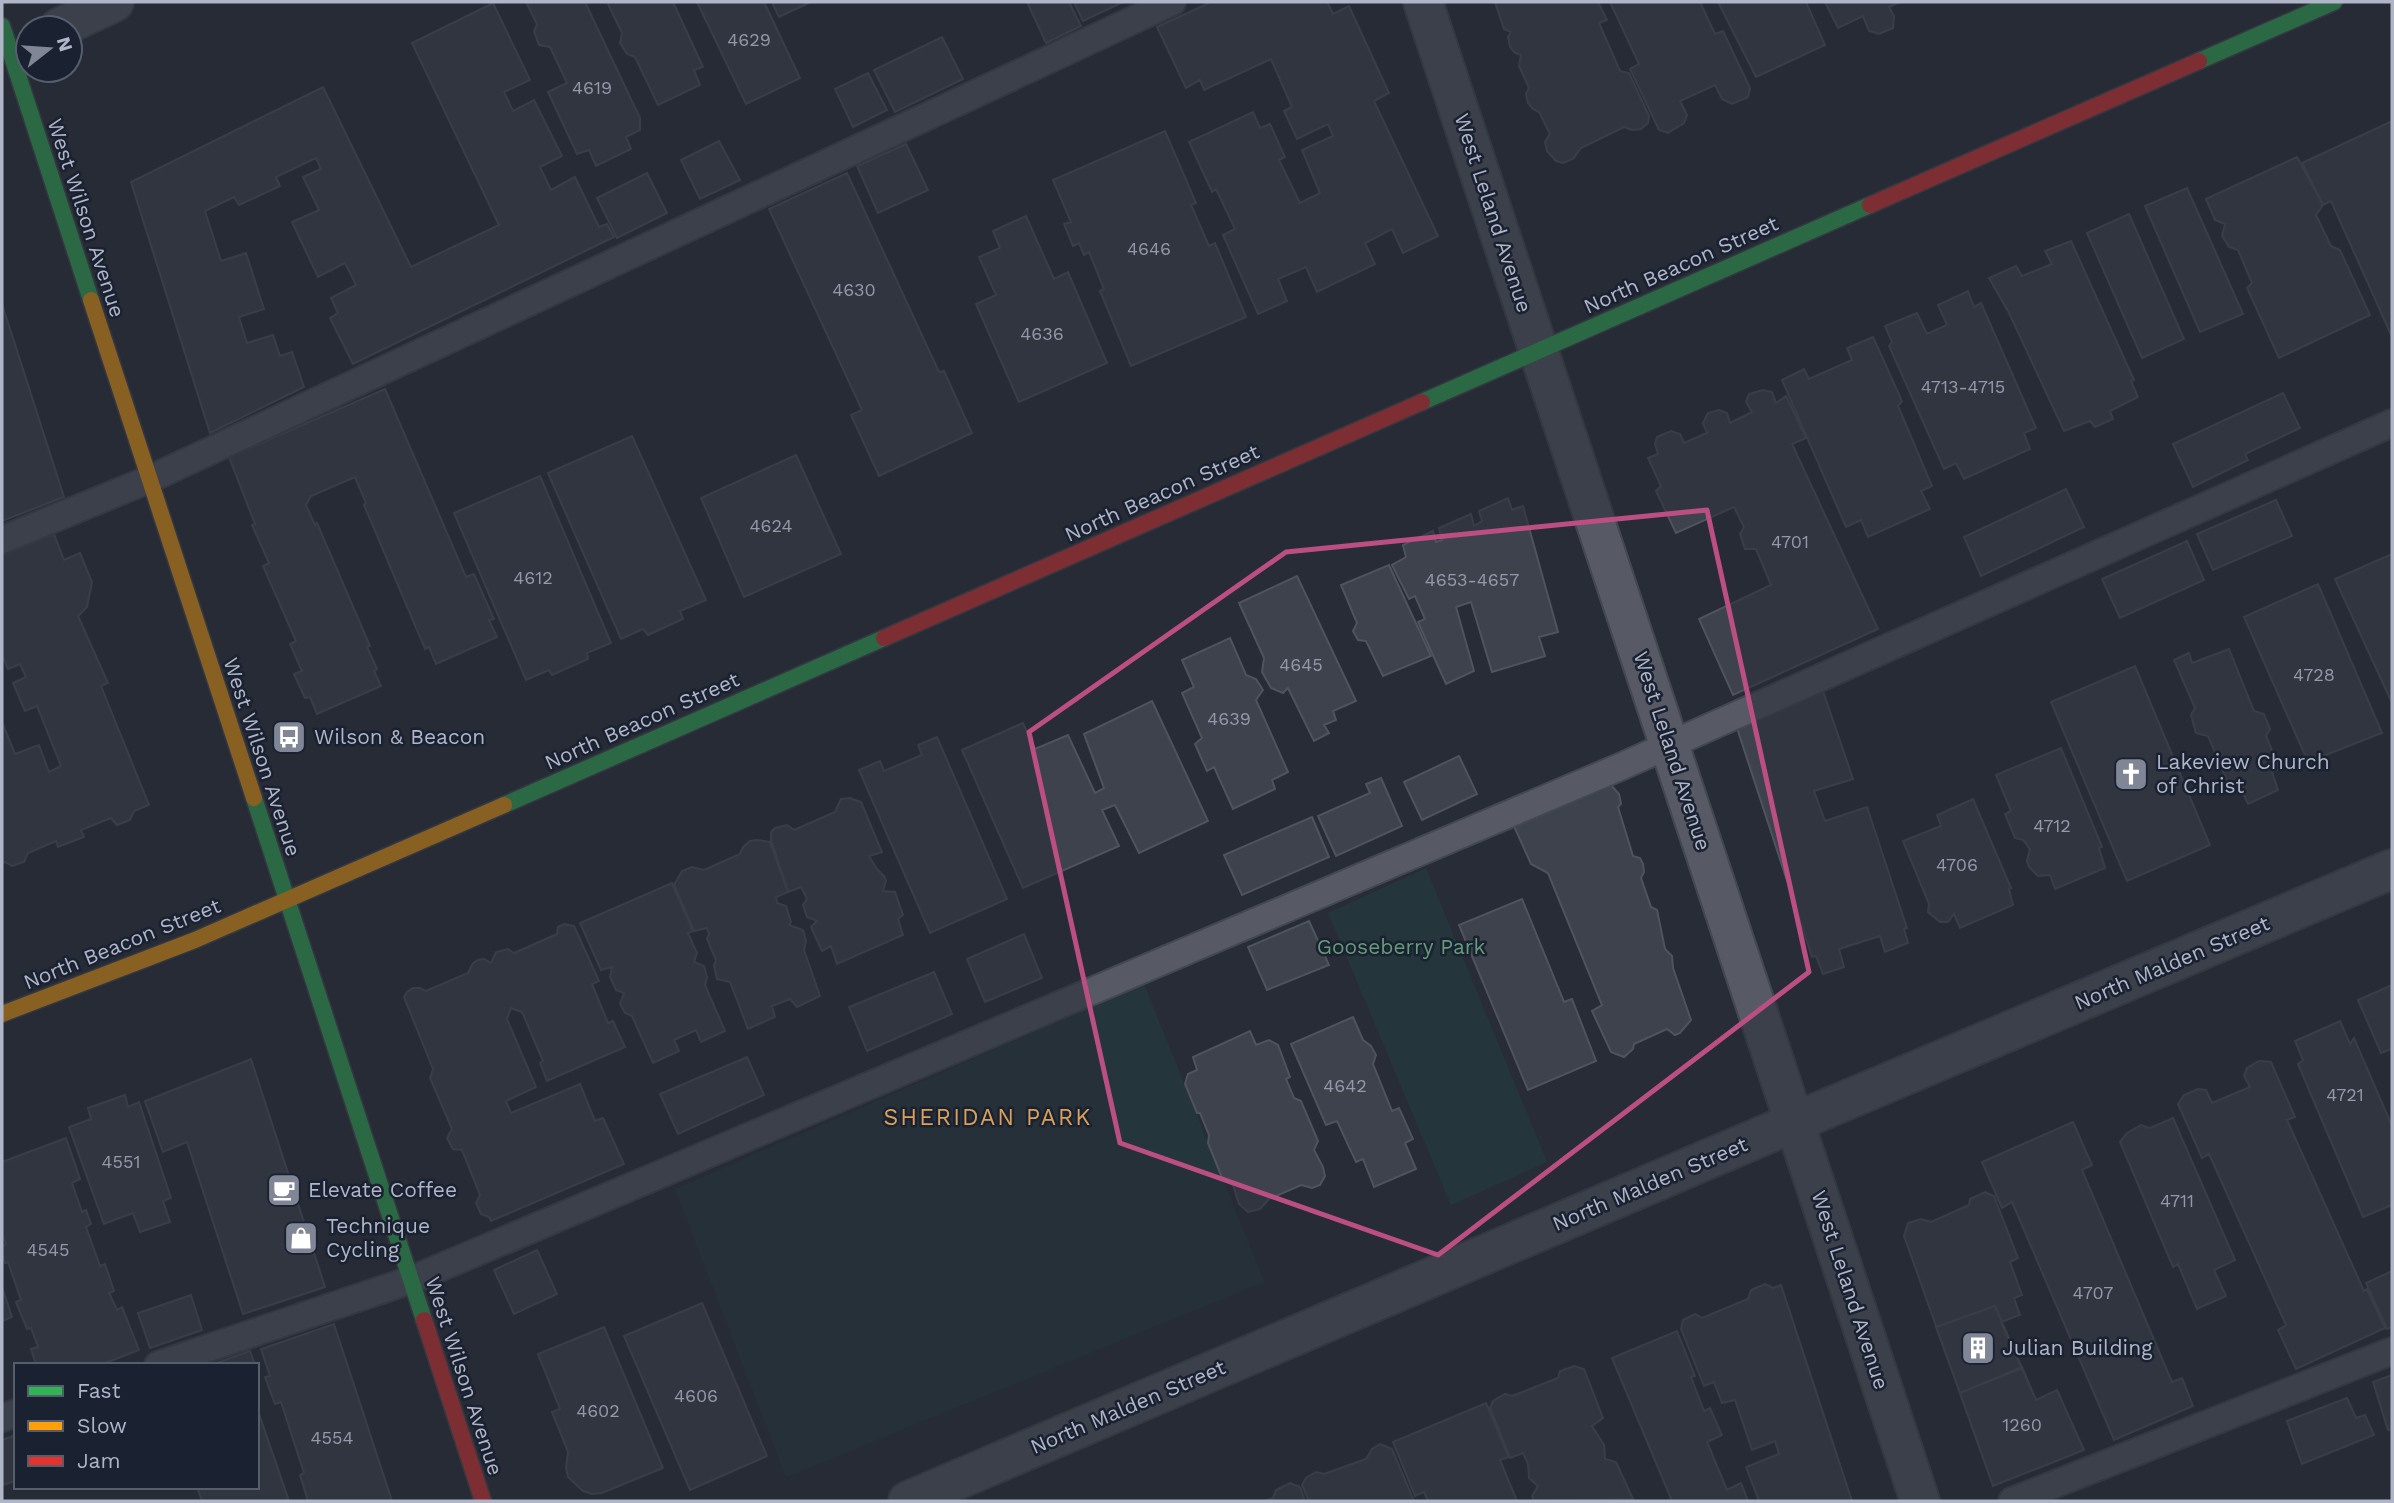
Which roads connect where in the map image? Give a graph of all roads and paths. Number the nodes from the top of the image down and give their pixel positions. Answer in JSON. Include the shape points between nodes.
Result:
{"nodes":[{"id":1,"x":114,"y":2,"type":"edge"},
{"id":2,"x":1172,"y":2,"type":"edge"},
{"id":3,"x":1423,"y":2,"type":"edge"},
{"id":4,"x":2334,"y":2,"type":"edge"},
{"id":5,"x":84,"y":16,"type":"edge"},
{"id":6,"x":10,"y":44,"type":"edge"},
{"id":7,"x":1538,"y":351,"type":"junction"},
{"id":8,"x":2392,"y":423,"type":"edge"},
{"id":9,"x":150,"y":479,"type":"junction"},
{"id":10,"x":2,"y":540,"type":"edge"},
{"id":11,"x":1670,"y":745,"type":"junction"},
{"id":12,"x":2392,"y":869,"type":"edge"},
{"id":13,"x":287,"y":900,"type":"junction"},
{"id":14,"x":2,"y":1014,"type":"edge"},
{"id":15,"x":1795,"y":1122,"type":"junction"},
{"id":16,"x":411,"y":1279,"type":"junction"},
{"id":17,"x":2392,"y":1352,"type":"edge"},
{"id":18,"x":164,"y":1363,"type":"edge"},
{"id":19,"x":483,"y":1501,"type":"edge"},
{"id":20,"x":908,"y":1501,"type":"edge"},
{"id":21,"x":1920,"y":1501,"type":"edge"},
{"id":22,"x":2011,"y":1501,"type":"edge"}],
"edges":[{"from":1,"to":5,"type":"street"},
{"from":2,"to":9,"type":"lane"},
{"from":3,"to":7,"type":"street","name":"West Leland Avenue"},
{"from":4,"to":7,"type":"street","name":"North Beacon Street"},
{"from":6,"to":9,"type":"street","name":"West Wilson Avenue"},
{"from":7,"to":11,"type":"street","name":"West Leland Avenue"},
{"from":7,"to":13,"type":"street","name":"North Beacon Street"},
{"from":8,"to":11,"type":"lane"},
{"from":9,"to":10,"type":"lane"},
{"from":9,"to":13,"type":"street","name":"West Wilson Avenue"},
{"from":11,"to":15,"type":"street","name":"West Leland Avenue"},
{"from":11,"to":16,"type":"lane"},
{"from":12,"to":15,"type":"street","name":"North Malden Street"},
{"from":13,"to":14,"type":"street","name":"North Beacon Street"},
{"from":13,"to":16,"type":"street","name":"West Wilson Avenue"},
{"from":15,"to":20,"type":"street","name":"North Malden Street"},
{"from":15,"to":21,"type":"street","name":"West Leland Avenue"},
{"from":16,"to":18,"type":"lane"},
{"from":16,"to":19,"type":"street","name":"West Wilson Avenue"},
{"from":17,"to":22,"type":"lane"}]}
